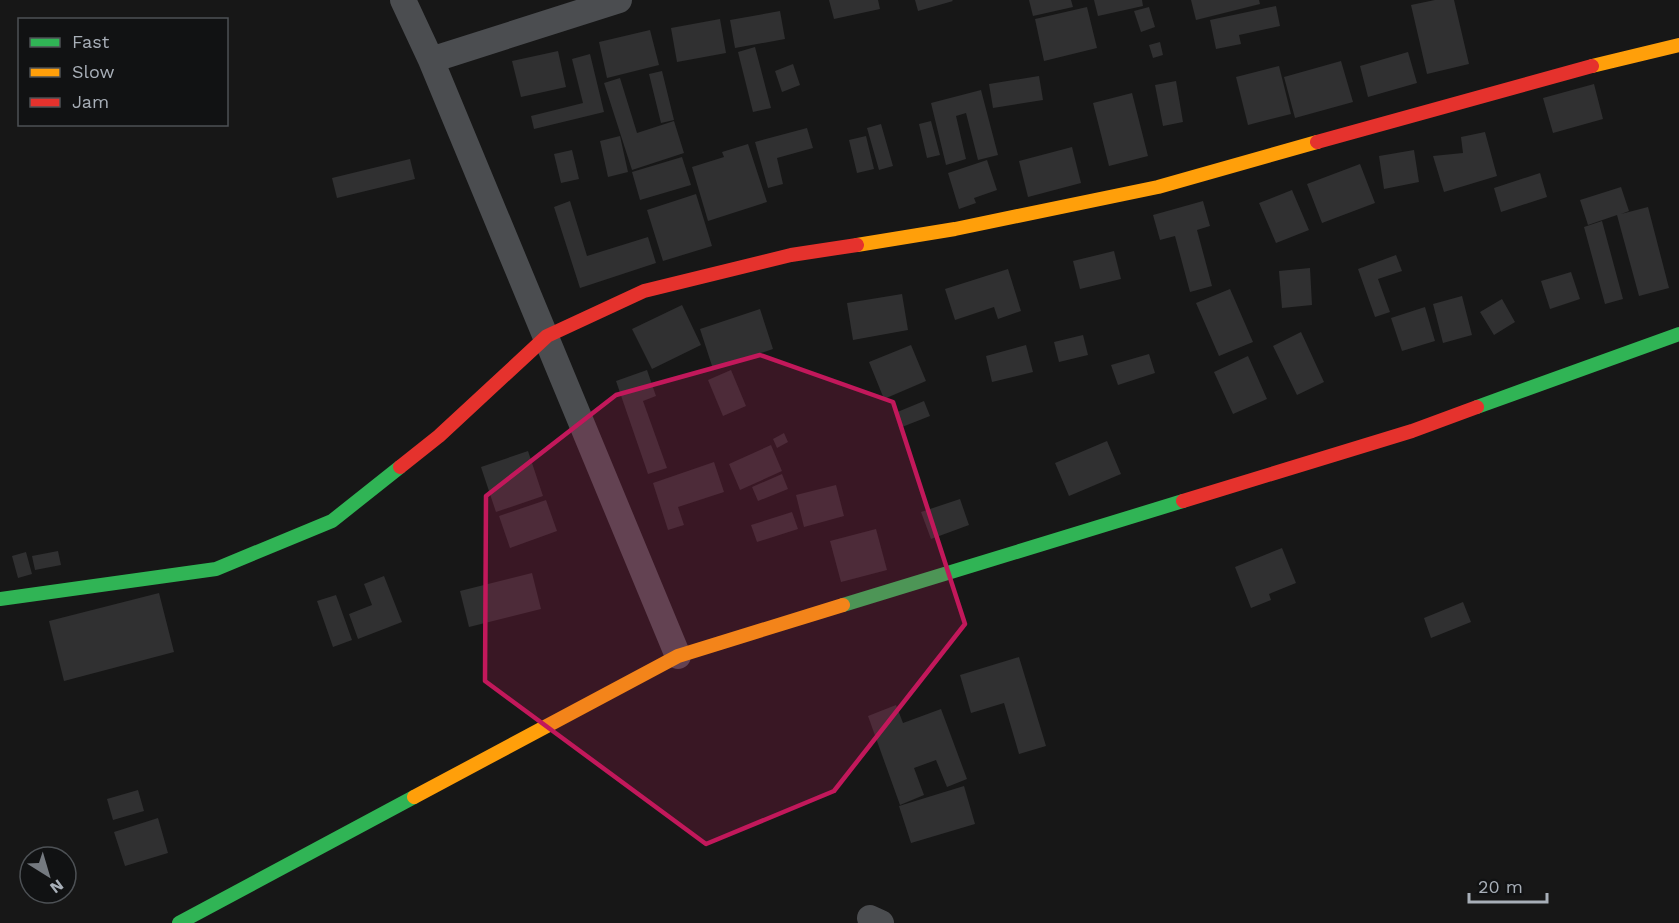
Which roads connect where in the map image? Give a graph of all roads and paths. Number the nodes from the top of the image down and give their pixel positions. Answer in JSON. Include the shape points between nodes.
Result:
{"nodes":[{"id":1,"x":403,"y":0,"type":"edge"},
{"id":2,"x":619,"y":0,"type":"edge"},
{"id":3,"x":1679,"y":45,"type":"edge"},
{"id":4,"x":431,"y":60,"type":"junction"},
{"id":5,"x":1679,"y":334,"type":"edge"},
{"id":6,"x":547,"y":336,"type":"junction"},
{"id":7,"x":0,"y":599,"type":"edge"},
{"id":8,"x":678,"y":656,"type":"junction"},
{"id":9,"x":179,"y":923,"type":"edge"}],
"edges":[{"from":1,"to":4,"type":"street"},
{"from":2,"to":4,"type":"street"},
{"from":3,"to":6,"type":"street","via":[[1626,56],[1158,187],[955,229],[791,255],[644,291]]},
{"from":4,"to":6,"type":"street"},
{"from":5,"to":8,"type":"street","via":[[1412,431]]},
{"from":6,"to":7,"type":"street","via":[[439,436],[332,521],[216,569]]},
{"from":6,"to":8,"type":"street"},
{"from":8,"to":9,"type":"street"}]}
